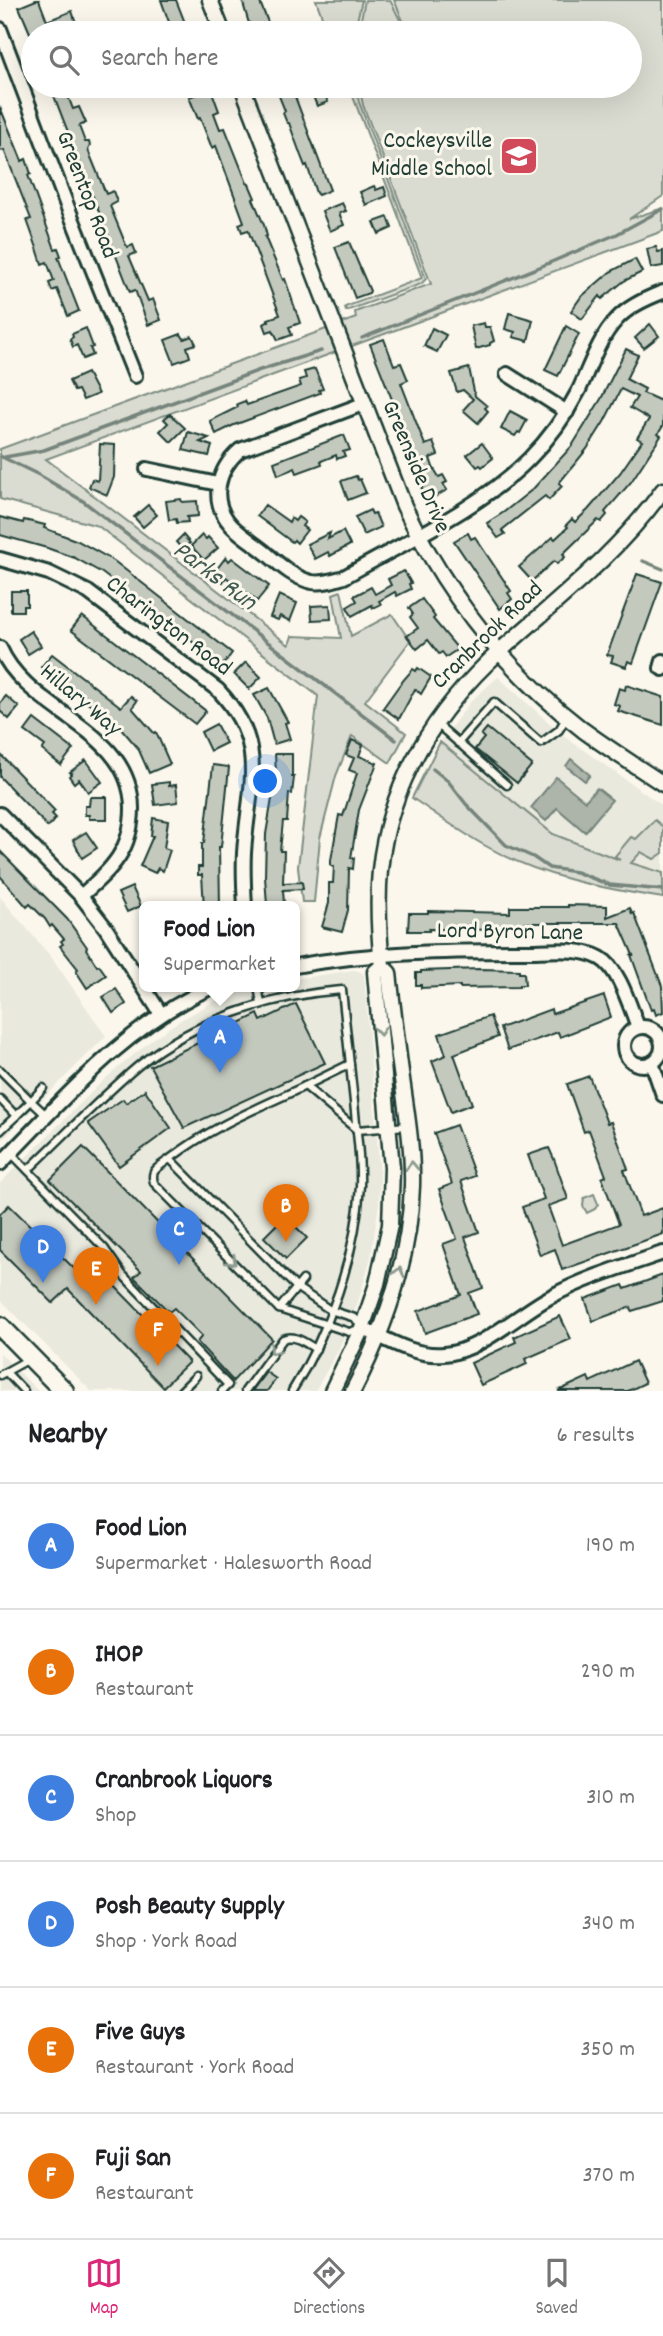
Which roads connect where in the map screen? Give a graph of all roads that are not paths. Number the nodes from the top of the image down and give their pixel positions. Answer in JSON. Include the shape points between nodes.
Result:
{"nodes":[{"id":1,"x":210,"y":0,"type":"edge"},
{"id":2,"x":218,"y":21,"type":"edge"},
{"id":3,"x":0,"y":29,"type":"edge"},
{"id":4,"x":21,"y":84,"type":"edge"},
{"id":5,"x":26,"y":98,"type":"edge"},
{"id":6,"x":248,"y":98,"type":"edge"},
{"id":7,"x":663,"y":292,"type":"edge"},
{"id":8,"x":507,"y":374,"type":"dead end"},
{"id":9,"x":135,"y":376,"type":"dead end"},
{"id":10,"x":363,"y":404,"type":"junction"},
{"id":11,"x":567,"y":412,"type":"junction"},
{"id":12,"x":147,"y":469,"type":"dead end"},
{"id":13,"x":218,"y":484,"type":"junction"},
{"id":14,"x":663,"y":490,"type":"edge"},
{"id":15,"x":418,"y":535,"type":"junction"},
{"id":16,"x":0,"y":559,"type":"edge"},
{"id":17,"x":0,"y":649,"type":"edge"},
{"id":18,"x":499,"y":652,"type":"junction"},
{"id":19,"x":663,"y":661,"type":"edge"},
{"id":20,"x":663,"y":669,"type":"edge"},
{"id":21,"x":567,"y":717,"type":"junction"},
{"id":22,"x":435,"y":722,"type":"junction"},
{"id":23,"x":458,"y":743,"type":"junction"},
{"id":24,"x":663,"y":784,"type":"edge"},
{"id":25,"x":507,"y":785,"type":"dead end"},
{"id":26,"x":0,"y":814,"type":"edge"},
{"id":27,"x":81,"y":896,"type":"junction"},
{"id":28,"x":245,"y":901,"type":"edge"},
{"id":29,"x":381,"y":961,"type":"junction"},
{"id":30,"x":300,"y":966,"type":"edge"},
{"id":31,"x":139,"y":980,"type":"edge"},
{"id":32,"x":147,"y":992,"type":"edge"},
{"id":33,"x":203,"y":992,"type":"edge"},
{"id":34,"x":259,"y":992,"type":"edge"},
{"id":35,"x":261,"y":1003,"type":"junction"},
{"id":36,"x":161,"y":1014,"type":"junction"},
{"id":37,"x":638,"y":1027,"type":"junction"},
{"id":38,"x":663,"y":1041,"type":"edge"},
{"id":39,"x":350,"y":1063,"type":"junction"},
{"id":40,"x":652,"y":1063,"type":"junction"},
{"id":41,"x":0,"y":1070,"type":"edge"},
{"id":42,"x":305,"y":1086,"type":"junction"},
{"id":43,"x":43,"y":1088,"type":"dead end"},
{"id":44,"x":663,"y":1095,"type":"edge"},
{"id":45,"x":0,"y":1099,"type":"edge"},
{"id":46,"x":31,"y":1101,"type":"junction"},
{"id":47,"x":16,"y":1116,"type":"junction"},
{"id":48,"x":47,"y":1116,"type":"junction"},
{"id":49,"x":409,"y":1126,"type":"junction"},
{"id":50,"x":389,"y":1128,"type":"junction"},
{"id":51,"x":357,"y":1130,"type":"junction"},
{"id":52,"x":0,"y":1131,"type":"edge"},
{"id":53,"x":11,"y":1153,"type":"junction"},
{"id":54,"x":170,"y":1158,"type":"junction"},
{"id":55,"x":0,"y":1164,"type":"edge"},
{"id":56,"x":28,"y":1170,"type":"junction"},
{"id":57,"x":663,"y":1253,"type":"edge"},
{"id":58,"x":303,"y":1280,"type":"dead end"},
{"id":59,"x":296,"y":1287,"type":"junction"},
{"id":60,"x":279,"y":1309,"type":"junction"},
{"id":61,"x":330,"y":1310,"type":"junction"},
{"id":62,"x":325,"y":1325,"type":"junction"},
{"id":63,"x":362,"y":1328,"type":"junction"},
{"id":64,"x":1,"y":1331,"type":"edge"},
{"id":65,"x":380,"y":1337,"type":"junction"},
{"id":66,"x":316,"y":1349,"type":"junction"},
{"id":67,"x":31,"y":1358,"type":"junction"},
{"id":68,"x":3,"y":1374,"type":"edge"},
{"id":69,"x":195,"y":1376,"type":"dead end"},
{"id":70,"x":24,"y":1391,"type":"edge"},
{"id":71,"x":64,"y":1391,"type":"edge"},
{"id":72,"x":181,"y":1391,"type":"edge"},
{"id":73,"x":222,"y":1391,"type":"edge"},
{"id":74,"x":245,"y":1391,"type":"edge"},
{"id":75,"x":292,"y":1391,"type":"edge"},
{"id":76,"x":332,"y":1391,"type":"edge"},
{"id":77,"x":353,"y":1391,"type":"edge"}],
"edges":[{"from":1,"to":2,"type":"street"},
{"from":3,"to":4,"type":"street","name":"Greentop Road"},
{"from":5,"to":9,"type":"street","name":"Greentop Road"},
{"from":6,"to":10,"type":"street","name":"Greenside Drive"},
{"from":7,"to":11,"type":"street","via":[[618,318]]},
{"from":8,"to":11,"type":"street"},
{"from":10,"to":13,"type":"street","via":[[240,450],[229,460]]},
{"from":10,"to":15,"type":"street","name":"Greenside Drive"},
{"from":11,"to":15,"type":"street","via":[[508,479]]},
{"from":12,"to":13,"type":"street"},
{"from":13,"to":15,"type":"street","via":[[218,502],[232,526],[294,576],[314,582],[344,577]]},
{"from":14,"to":18,"type":"street","name":"Cranbrook Road","via":[[613,550]]},
{"from":15,"to":18,"type":"street","name":"Greenside Drive","via":[[468,616]]},
{"from":16,"to":28,"type":"street","name":"Charington Road","via":[[49,573],[88,592],[233,706],[248,735],[253,770],[244,853]]},
{"from":17,"to":27,"type":"street","name":"Hillary Way","via":[[30,688],[111,752],[128,782],[132,802],[129,838],[109,871]]},
{"from":18,"to":21,"type":"street","name":"Greenside Drive"},
{"from":18,"to":22,"type":"street","name":"Cranbrook Road"},
{"from":19,"to":20,"type":"street"},
{"from":21,"to":23,"type":"lane","via":[[559,730],[541,743],[494,702]]},
{"from":21,"to":24,"type":"street","name":"Greenside Drive"},
{"from":22,"to":23,"type":"lane"},
{"from":22,"to":29,"type":"street","name":"Cranbrook Road","via":[[406,775],[387,831],[379,888]]},
{"from":23,"to":25,"type":"lane"},
{"from":26,"to":27,"type":"street"},
{"from":27,"to":31,"type":"street"},
{"from":29,"to":30,"type":"street","name":"Lord Byron Lane"},
{"from":29,"to":37,"type":"street","name":"Lord Byron Lane","via":[[403,952],[587,953],[612,970]]},
{"from":29,"to":49,"type":"street","name":"Cranbrook Road","via":[[389,973]]},
{"from":29,"to":50,"type":"street","name":"Cranbrook Road","one_way":true,"via":[[375,972]]},
{"from":32,"to":36,"type":"street"},
{"from":33,"to":36,"type":"street"},
{"from":34,"to":35,"type":"lane"},
{"from":35,"to":39,"type":"lane","via":[[342,990]]},
{"from":35,"to":56,"type":"lane","via":[[194,1031],[138,1066]]},
{"from":36,"to":48,"type":"street","via":[[115,1049]]},
{"from":37,"to":38,"type":"street","via":[[651,1028]]},
{"from":37,"to":40,"type":"street","via":[[626,1037],[626,1054],[635,1063]]},
{"from":38,"to":40,"type":"street","via":[[661,1054]]},
{"from":39,"to":42,"type":"lane"},
{"from":39,"to":51,"type":"lane"},
{"from":40,"to":44,"type":"street"},
{"from":41,"to":46,"type":"lane"},
{"from":42,"to":51,"type":"lane"},
{"from":42,"to":54,"type":"lane","via":[[220,1126]]},
{"from":43,"to":46,"type":"lane"},
{"from":45,"to":47,"type":"lane"},
{"from":46,"to":47,"type":"lane"},
{"from":46,"to":48,"type":"lane"},
{"from":47,"to":52,"type":"lane"},
{"from":48,"to":53,"type":"street"},
{"from":49,"to":50,"type":"lane"},
{"from":65,"to":49,"type":"street","name":"Cranbrook Road","one_way":true,"via":[[408,1232],[412,1184]]},
{"from":50,"to":51,"type":"lane"},
{"from":50,"to":63,"type":"street","name":"Cranbrook Road","via":[[390,1225]]},
{"from":51,"to":61,"type":"lane","via":[[360,1185],[356,1223]]},
{"from":53,"to":55,"type":"street"},
{"from":53,"to":56,"type":"lane"},
{"from":54,"to":59,"type":"lane"},
{"from":54,"to":60,"type":"lane","one_way":true,"via":[[155,1170],[154,1182]]},
{"from":56,"to":73,"type":"lane","via":[[228,1385]]},
{"from":57,"to":65,"type":"street","via":[[566,1289],[454,1353],[430,1355]]},
{"from":58,"to":59,"type":"lane"},
{"from":59,"to":60,"type":"lane"},
{"from":59,"to":61,"type":"lane"},
{"from":60,"to":62,"type":"lane"},
{"from":61,"to":62,"type":"lane"},
{"from":61,"to":63,"type":"lane","via":[[355,1318]]},
{"from":62,"to":63,"type":"lane","via":[[349,1332]]},
{"from":62,"to":66,"type":"lane"},
{"from":63,"to":65,"type":"street"},
{"from":63,"to":76,"type":"street","name":"Cranbrook Road"},
{"from":64,"to":67,"type":"main road"},
{"from":65,"to":77,"type":"street","name":"Cranbrook Road"},
{"from":66,"to":74,"type":"lane","one_way":true,"via":[[295,1338],[283,1339]]},
{"from":66,"to":75,"type":"lane"},
{"from":67,"to":68,"type":"lane"},
{"from":67,"to":71,"type":"main road"},
{"from":68,"to":70,"type":"lane"},
{"from":69,"to":72,"type":"lane"}]}
